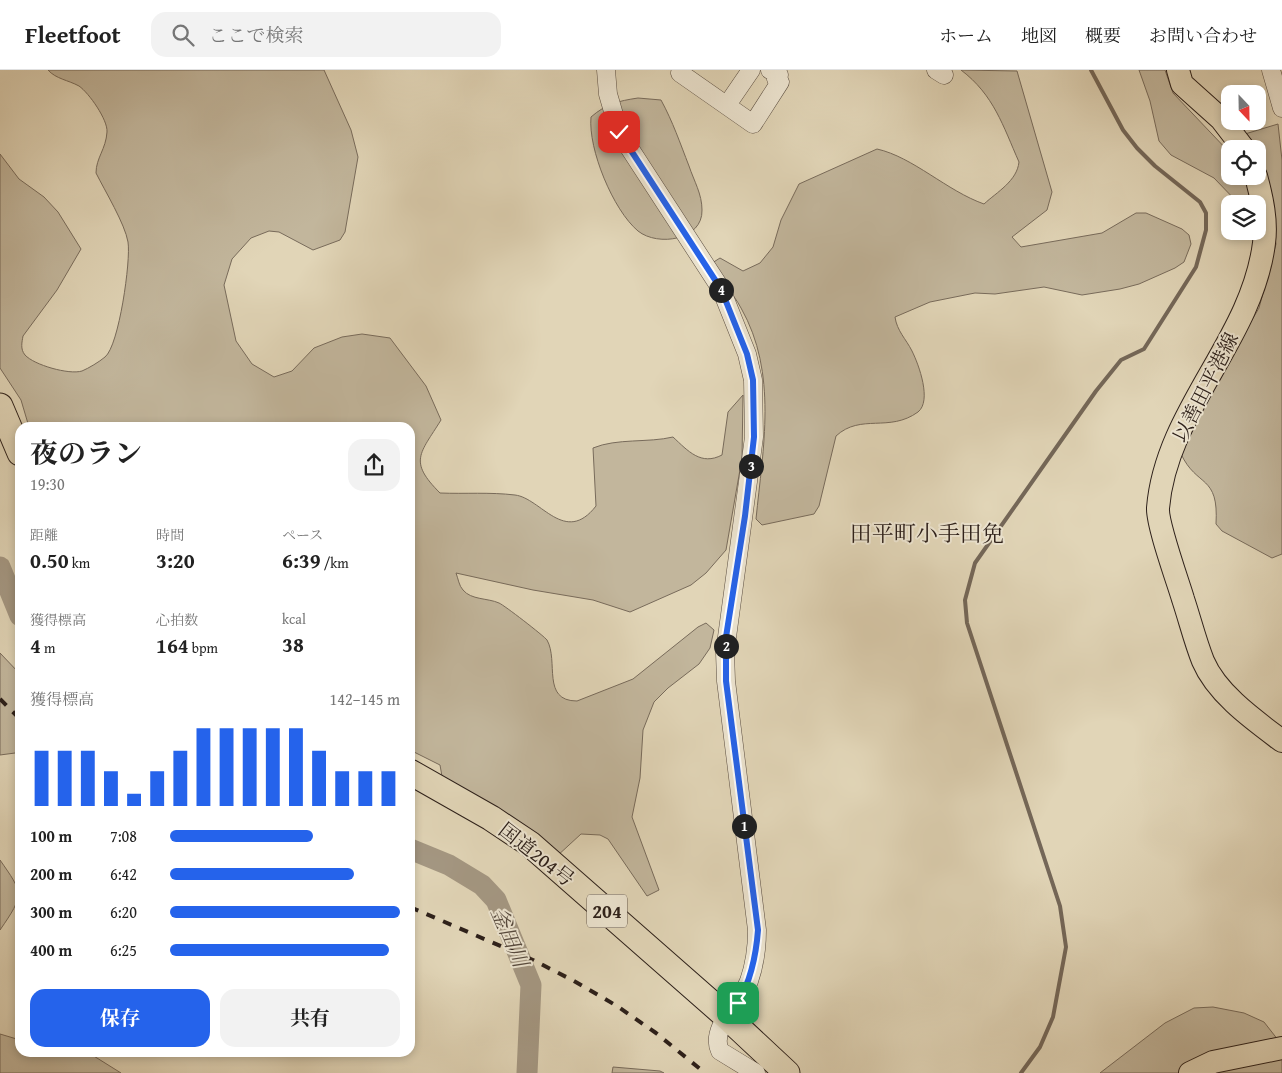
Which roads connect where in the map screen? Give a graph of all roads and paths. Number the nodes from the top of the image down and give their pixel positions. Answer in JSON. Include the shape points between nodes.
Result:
{"nodes":[{"id":1,"x":606,"y":70,"type":"edge"},
{"id":2,"x":751,"y":70,"type":"edge"},
{"id":3,"x":770,"y":70,"type":"edge"},
{"id":4,"x":1178,"y":70,"type":"edge"},
{"id":5,"x":1271,"y":70,"type":"edge"},
{"id":6,"x":679,"y":71,"type":"edge"},
{"id":7,"x":727,"y":105,"type":"junction"},
{"id":8,"x":1282,"y":108,"type":"edge"},
{"id":9,"x":1237,"y":140,"type":"edge"},
{"id":10,"x":1258,"y":185,"type":"edge"},
{"id":11,"x":0,"y":406,"type":"edge"},
{"id":12,"x":15,"y":441,"type":"edge"},
{"id":13,"x":1282,"y":741,"type":"edge"},
{"id":14,"x":415,"y":775,"type":"edge"},
{"id":15,"x":727,"y":1017,"type":"junction"},
{"id":16,"x":1282,"y":1048,"type":"edge"},
{"id":17,"x":756,"y":1073,"type":"edge"},
{"id":18,"x":787,"y":1073,"type":"edge"},
{"id":19,"x":1190,"y":1073,"type":"edge"}],
"edges":[{"from":1,"to":15,"type":"street","via":[[608,94],[619,132],[721,289],[747,354],[753,380],[754,437],[726,637],[726,681],[758,930],[749,980]]},
{"from":2,"to":7,"type":"street"},
{"from":3,"to":7,"type":"street","via":[[779,75],[776,79],[780,82],[753,124]]},
{"from":4,"to":9,"type":"main road","via":[[1182,84],[1221,118]]},
{"from":5,"to":8,"type":"street"},
{"from":6,"to":7,"type":"street"},
{"from":10,"to":13,"type":"main road","name":"以善田平港線","via":[[1264,205],[1264,243],[1251,296],[1184,420],[1166,471],[1158,510],[1204,662],[1224,692]]},
{"from":11,"to":12,"type":"highway"},
{"from":14,"to":15,"type":"highway","name":"国道204号","number":"204","via":[[492,818],[530,844]]},
{"from":15,"to":17,"type":"street","via":[[719,1033],[720,1051]]},
{"from":15,"to":18,"type":"highway","name":"国道204号","number":"204"},
{"from":16,"to":19,"type":"main road","via":[[1212,1062]]}]}
